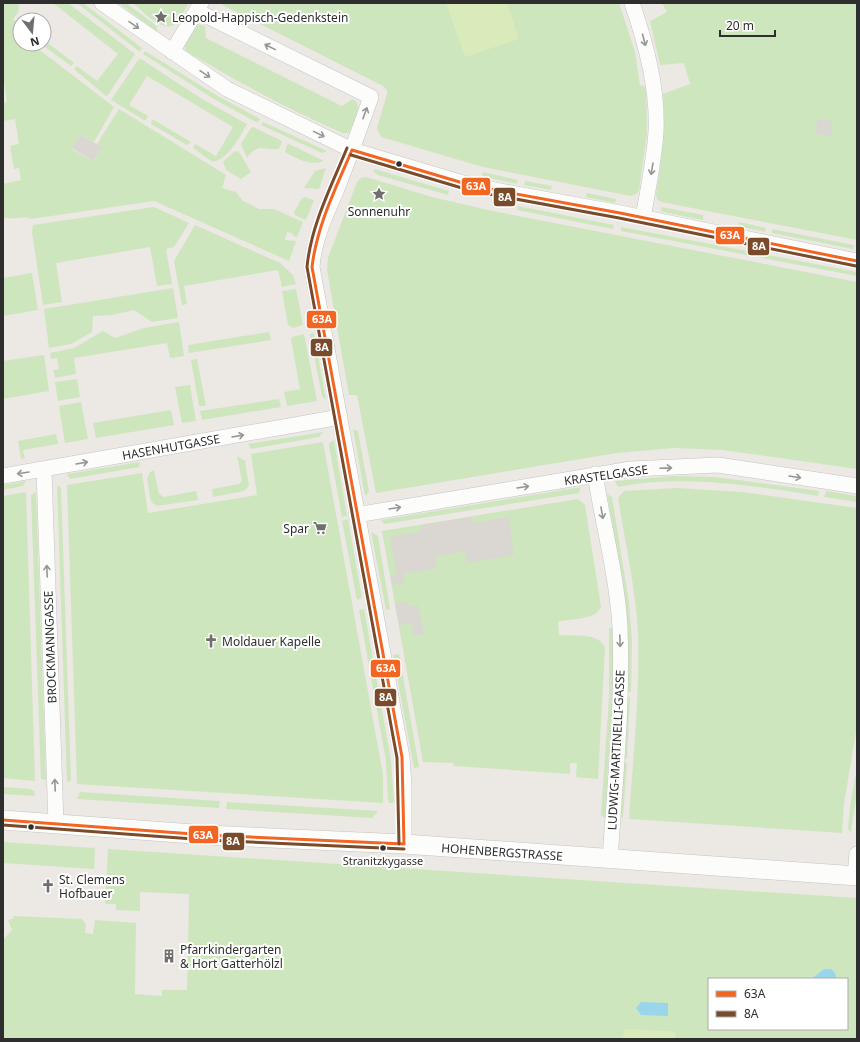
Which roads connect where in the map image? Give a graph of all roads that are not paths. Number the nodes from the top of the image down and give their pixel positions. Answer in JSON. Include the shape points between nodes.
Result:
{"nodes":[{"id":1,"x":102,"y":3,"type":"edge"},
{"id":2,"x":632,"y":3,"type":"edge"},
{"id":3,"x":199,"y":7,"type":"edge"},
{"id":4,"x":172,"y":52,"type":"junction"},
{"id":5,"x":352,"y":150,"type":"junction"},
{"id":6,"x":643,"y":218,"type":"junction"},
{"id":7,"x":857,"y":261,"type":"edge"},
{"id":8,"x":340,"y":417,"type":"junction"},
{"id":9,"x":44,"y":470,"type":"junction"},
{"id":10,"x":596,"y":474,"type":"junction"},
{"id":11,"x":3,"y":476,"type":"edge"},
{"id":12,"x":857,"y":486,"type":"edge"},
{"id":13,"x":356,"y":515,"type":"junction"},
{"id":14,"x":3,"y":820,"type":"edge"},
{"id":15,"x":56,"y":824,"type":"junction"},
{"id":16,"x":404,"y":844,"type":"junction"},
{"id":17,"x":857,"y":854,"type":"edge"},
{"id":18,"x":610,"y":860,"type":"junction"},
{"id":19,"x":856,"y":876,"type":"edge"}],
"edges":[{"from":1,"to":4,"type":"street","one_way":true},
{"from":2,"to":6,"type":"street","one_way":true,"via":[[644,37],[654,97],[656,131]]},
{"from":3,"to":4,"type":"street"},
{"from":5,"to":3,"type":"street","one_way":true,"via":[[371,97]]},
{"from":4,"to":5,"type":"street","one_way":true,"via":[[227,89]]},
{"from":5,"to":6,"type":"street","via":[[473,186]]},
{"from":5,"to":8,"type":"street","via":[[318,236],[313,251],[312,267]]},
{"from":6,"to":7,"type":"street"},
{"from":9,"to":8,"type":"street","name":"HASENHUTGASSE","one_way":true},
{"from":8,"to":13,"type":"street"},
{"from":9,"to":11,"type":"street","name":"HASENHUTGASSE","one_way":true},
{"from":15,"to":9,"type":"street","name":"BROCKMANNGASSE","one_way":true},
{"from":10,"to":12,"type":"street","name":"KRASTELGASSE","one_way":true,"via":[[631,469],[718,466]]},
{"from":13,"to":10,"type":"street","name":"KRASTELGASSE","one_way":true},
{"from":10,"to":18,"type":"street","name":"LUDWIG-MARTINELLI-GASSE","one_way":true,"via":[[617,593],[620,626],[622,692]]},
{"from":13,"to":16,"type":"street","via":[[402,757]]},
{"from":14,"to":15,"type":"street","name":"HOHENBERGSTRASSE"},
{"from":15,"to":16,"type":"street","name":"HOHENBERGSTRASSE","via":[[207,835]]},
{"from":16,"to":18,"type":"street","name":"HOHENBERGSTRASSE"},
{"from":17,"to":19,"type":"street"},
{"from":18,"to":19,"type":"street","name":"HOHENBERGSTRASSE"}]}
